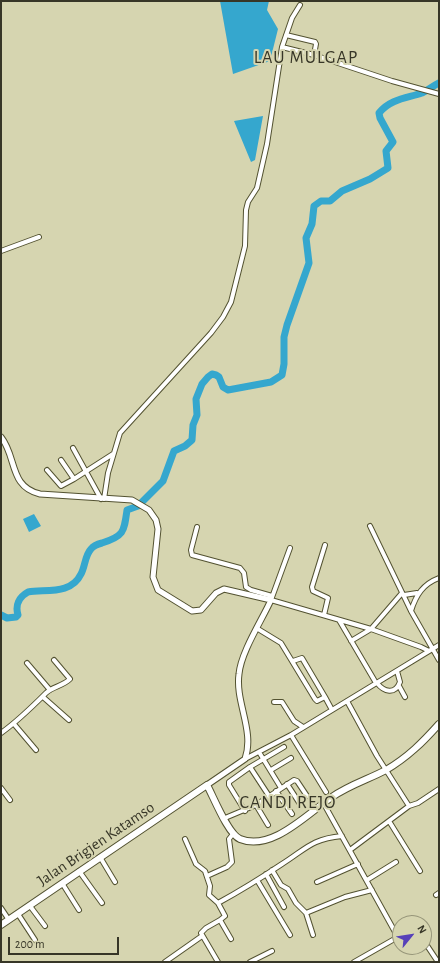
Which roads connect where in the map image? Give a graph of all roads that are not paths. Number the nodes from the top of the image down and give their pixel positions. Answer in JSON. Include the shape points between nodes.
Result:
{"nodes":[{"id":1,"x":300,"y":5,"type":"dead end"},
{"id":2,"x":286,"y":35,"type":"junction"},
{"id":3,"x":282,"y":47,"type":"junction"},
{"id":4,"x":314,"y":55,"type":"junction"},
{"id":5,"x":439,"y":94,"type":"edge"},
{"id":6,"x":39,"y":237,"type":"dead end"},
{"id":7,"x":1,"y":251,"type":"edge"},
{"id":8,"x":1,"y":437,"type":"edge"},
{"id":9,"x":73,"y":448,"type":"dead end"},
{"id":10,"x":113,"y":454,"type":"junction"},
{"id":11,"x":61,"y":460,"type":"dead end"},
{"id":12,"x":47,"y":470,"type":"dead end"},
{"id":13,"x":86,"y":471,"type":"junction"},
{"id":14,"x":74,"y":478,"type":"junction"},
{"id":15,"x":103,"y":499,"type":"junction"},
{"id":16,"x":370,"y":526,"type":"dead end"},
{"id":17,"x":197,"y":528,"type":"dead end"},
{"id":18,"x":325,"y":544,"type":"dead end"},
{"id":19,"x":290,"y":548,"type":"dead end"},
{"id":20,"x":439,"y":578,"type":"edge"},
{"id":21,"x":417,"y":593,"type":"junction"},
{"id":22,"x":403,"y":594,"type":"junction"},
{"id":23,"x":272,"y":598,"type":"junction"},
{"id":24,"x":411,"y":611,"type":"junction"},
{"id":25,"x":324,"y":615,"type":"junction"},
{"id":26,"x":338,"y":619,"type":"junction"},
{"id":27,"x":258,"y":629,"type":"junction"},
{"id":28,"x":371,"y":629,"type":"junction"},
{"id":29,"x":351,"y":641,"type":"junction"},
{"id":30,"x":439,"y":645,"type":"edge"},
{"id":31,"x":430,"y":650,"type":"junction"},
{"id":32,"x":54,"y":660,"type":"dead end"},
{"id":33,"x":439,"y":660,"type":"edge"},
{"id":34,"x":293,"y":661,"type":"junction"},
{"id":35,"x":27,"y":663,"type":"dead end"},
{"id":36,"x":397,"y":671,"type":"junction"},
{"id":37,"x":376,"y":683,"type":"junction"},
{"id":38,"x":399,"y":686,"type":"junction"},
{"id":39,"x":50,"y":690,"type":"junction"},
{"id":40,"x":43,"y":697,"type":"junction"},
{"id":41,"x":325,"y":697,"type":"junction"},
{"id":42,"x":405,"y":697,"type":"dead end"},
{"id":43,"x":347,"y":701,"type":"junction"},
{"id":44,"x":274,"y":702,"type":"dead end"},
{"id":45,"x":332,"y":710,"type":"junction"},
{"id":46,"x":70,"y":720,"type":"dead end"},
{"id":47,"x":14,"y":724,"type":"junction"},
{"id":48,"x":439,"y":724,"type":"edge"},
{"id":49,"x":303,"y":727,"type":"junction"},
{"id":50,"x":1,"y":733,"type":"edge"},
{"id":51,"x":291,"y":735,"type":"junction"},
{"id":52,"x":284,"y":747,"type":"dead end"},
{"id":53,"x":36,"y":750,"type":"dead end"},
{"id":54,"x":260,"y":752,"type":"junction"},
{"id":55,"x":263,"y":758,"type":"junction"},
{"id":56,"x":291,"y":758,"type":"dead end"},
{"id":57,"x":245,"y":759,"type":"junction"},
{"id":58,"x":250,"y":767,"type":"junction"},
{"id":59,"x":271,"y":770,"type":"junction"},
{"id":60,"x":386,"y":770,"type":"junction"},
{"id":61,"x":287,"y":784,"type":"junction"},
{"id":62,"x":207,"y":785,"type":"junction"},
{"id":63,"x":1,"y":788,"type":"edge"},
{"id":64,"x":281,"y":788,"type":"junction"},
{"id":65,"x":439,"y":789,"type":"edge"},
{"id":66,"x":276,"y":791,"type":"junction"},
{"id":67,"x":326,"y":792,"type":"dead end"},
{"id":68,"x":269,"y":796,"type":"junction"},
{"id":69,"x":306,"y":796,"type":"dead end"},
{"id":70,"x":10,"y":800,"type":"dead end"},
{"id":71,"x":300,"y":804,"type":"dead end"},
{"id":72,"x":324,"y":804,"type":"junction"},
{"id":73,"x":256,"y":805,"type":"junction"},
{"id":74,"x":409,"y":806,"type":"junction"},
{"id":75,"x":245,"y":810,"type":"junction"},
{"id":76,"x":292,"y":814,"type":"dead end"},
{"id":77,"x":225,"y":818,"type":"junction"},
{"id":78,"x":389,"y":821,"type":"junction"},
{"id":79,"x":268,"y":825,"type":"dead end"},
{"id":80,"x":233,"y":834,"type":"junction"},
{"id":81,"x":342,"y":836,"type":"junction"},
{"id":82,"x":185,"y":839,"type":"dead end"},
{"id":83,"x":350,"y":850,"type":"junction"},
{"id":84,"x":100,"y":857,"type":"junction"},
{"id":85,"x":396,"y":862,"type":"dead end"},
{"id":86,"x":358,"y":864,"type":"junction"},
{"id":87,"x":272,"y":870,"type":"junction"},
{"id":88,"x":79,"y":871,"type":"junction"},
{"id":89,"x":420,"y":871,"type":"dead end"},
{"id":90,"x":266,"y":874,"type":"junction"},
{"id":91,"x":207,"y":876,"type":"junction"},
{"id":92,"x":257,"y":880,"type":"junction"},
{"id":93,"x":367,"y":880,"type":"junction"},
{"id":94,"x":116,"y":882,"type":"dead end"},
{"id":95,"x":317,"y":882,"type":"dead end"},
{"id":96,"x":62,"y":883,"type":"junction"},
{"id":97,"x":372,"y":890,"type":"junction"},
{"id":98,"x":102,"y":902,"type":"dead end"},
{"id":99,"x":218,"y":903,"type":"junction"},
{"id":100,"x":30,"y":906,"type":"junction"},
{"id":101,"x":284,"y":907,"type":"dead end"},
{"id":102,"x":1,"y":908,"type":"edge"},
{"id":103,"x":79,"y":910,"type":"dead end"},
{"id":104,"x":306,"y":913,"type":"junction"},
{"id":105,"x":18,"y":914,"type":"junction"},
{"id":106,"x":9,"y":920,"type":"junction"},
{"id":107,"x":220,"y":920,"type":"junction"},
{"id":108,"x":1,"y":925,"type":"edge"},
{"id":109,"x":45,"y":926,"type":"dead end"},
{"id":110,"x":392,"y":926,"type":"edge"},
{"id":111,"x":313,"y":934,"type":"dead end"},
{"id":112,"x":290,"y":935,"type":"dead end"},
{"id":113,"x":202,"y":936,"type":"junction"},
{"id":114,"x":231,"y":939,"type":"dead end"},
{"id":115,"x":35,"y":940,"type":"dead end"},
{"id":116,"x":392,"y":943,"type":"edge"},
{"id":117,"x":272,"y":951,"type":"dead end"},
{"id":118,"x":432,"y":953,"type":"edge"},
{"id":119,"x":165,"y":962,"type":"edge"},
{"id":120,"x":218,"y":962,"type":"edge"},
{"id":121,"x":251,"y":962,"type":"edge"},
{"id":122,"x":354,"y":962,"type":"edge"},
{"id":123,"x":438,"y":962,"type":"edge"}],
"edges":[{"from":1,"to":2,"type":"street"},
{"from":2,"to":3,"type":"street"},
{"from":2,"to":4,"type":"street","via":[[315,42]]},
{"from":3,"to":4,"type":"street"},
{"from":3,"to":10,"type":"street","via":[[267,144],[257,188],[246,210],[245,246],[231,302],[211,333],[120,433]]},
{"from":4,"to":5,"type":"street"},
{"from":6,"to":7,"type":"street"},
{"from":8,"to":15,"type":"street","via":[[25,488],[40,494]]},
{"from":9,"to":13,"type":"street"},
{"from":10,"to":13,"type":"street"},
{"from":10,"to":15,"type":"street"},
{"from":11,"to":14,"type":"street"},
{"from":12,"to":14,"type":"street","via":[[61,486]]},
{"from":13,"to":14,"type":"street"},
{"from":13,"to":15,"type":"street"},
{"from":15,"to":23,"type":"street","via":[[132,500],[149,510],[156,520],[158,529],[153,577],[158,590],[195,612],[201,610],[216,593],[224,589]]},
{"from":16,"to":22,"type":"street"},
{"from":17,"to":23,"type":"street","via":[[192,555],[240,568],[248,589]]},
{"from":18,"to":25,"type":"street","via":[[312,587],[314,591],[328,598]]},
{"from":19,"to":23,"type":"street"},
{"from":20,"to":21,"type":"street"},
{"from":21,"to":22,"type":"street"},
{"from":21,"to":24,"type":"street"},
{"from":22,"to":24,"type":"street"},
{"from":22,"to":28,"type":"street"},
{"from":23,"to":25,"type":"street"},
{"from":23,"to":27,"type":"street"},
{"from":24,"to":31,"type":"street"},
{"from":25,"to":26,"type":"street"},
{"from":26,"to":28,"type":"street"},
{"from":26,"to":29,"type":"street"},
{"from":27,"to":34,"type":"street","via":[[280,643]]},
{"from":27,"to":57,"type":"street","via":[[244,655],[239,674],[249,745]]},
{"from":28,"to":29,"type":"street"},
{"from":28,"to":31,"type":"street"},
{"from":29,"to":37,"type":"street"},
{"from":30,"to":31,"type":"street"},
{"from":31,"to":33,"type":"street"},
{"from":31,"to":36,"type":"street"},
{"from":32,"to":39,"type":"street","via":[[70,679],[62,686]]},
{"from":34,"to":41,"type":"street","via":[[302,658]]},
{"from":34,"to":41,"type":"street","via":[[315,699],[317,701]]},
{"from":35,"to":39,"type":"street"},
{"from":36,"to":37,"type":"street"},
{"from":36,"to":38,"type":"street","via":[[400,678]]},
{"from":37,"to":38,"type":"street","via":[[387,691],[395,690]]},
{"from":37,"to":43,"type":"street"},
{"from":38,"to":42,"type":"street"},
{"from":39,"to":40,"type":"street"},
{"from":40,"to":46,"type":"street"},
{"from":40,"to":47,"type":"street"},
{"from":41,"to":45,"type":"street"},
{"from":43,"to":45,"type":"street"},
{"from":43,"to":60,"type":"street"},
{"from":44,"to":49,"type":"street","via":[[282,702],[294,721]]},
{"from":45,"to":49,"type":"street"},
{"from":47,"to":50,"type":"street"},
{"from":47,"to":53,"type":"street"},
{"from":48,"to":60,"type":"main road","via":[[414,752]]},
{"from":49,"to":51,"type":"street"},
{"from":51,"to":54,"type":"street"},
{"from":51,"to":67,"type":"street"},
{"from":52,"to":55,"type":"street"},
{"from":54,"to":55,"type":"street"},
{"from":54,"to":57,"type":"street"},
{"from":55,"to":58,"type":"street"},
{"from":55,"to":59,"type":"street"},
{"from":56,"to":59,"type":"street"},
{"from":57,"to":62,"type":"street"},
{"from":58,"to":68,"type":"street"},
{"from":58,"to":75,"type":"street","via":[[229,783]]},
{"from":59,"to":64,"type":"street"},
{"from":60,"to":72,"type":"main road","via":[[338,793]]},
{"from":60,"to":74,"type":"street"},
{"from":61,"to":64,"type":"street"},
{"from":61,"to":69,"type":"street","via":[[296,781]]},
{"from":61,"to":71,"type":"street"},
{"from":62,"to":77,"type":"main road"},
{"from":62,"to":84,"type":"main road","name":"Jalan Brigjen Katamso"},
{"from":63,"to":70,"type":"street"},
{"from":64,"to":66,"type":"street"},
{"from":65,"to":74,"type":"street"},
{"from":66,"to":68,"type":"street"},
{"from":66,"to":76,"type":"street"},
{"from":68,"to":73,"type":"street"},
{"from":72,"to":80,"type":"main road","via":[[276,836],[246,841]]},
{"from":72,"to":81,"type":"street"},
{"from":73,"to":75,"type":"street"},
{"from":73,"to":79,"type":"street"},
{"from":74,"to":78,"type":"street"},
{"from":75,"to":77,"type":"street"},
{"from":77,"to":80,"type":"main road"},
{"from":78,"to":83,"type":"street"},
{"from":78,"to":89,"type":"street"},
{"from":80,"to":91,"type":"street","via":[[229,839],[232,862]]},
{"from":81,"to":83,"type":"street"},
{"from":81,"to":87,"type":"street","via":[[308,845]]},
{"from":82,"to":91,"type":"street","via":[[196,864],[205,870]]},
{"from":83,"to":86,"type":"street"},
{"from":84,"to":88,"type":"main road","name":"Jalan Brigjen Katamso"},
{"from":84,"to":94,"type":"street"},
{"from":85,"to":93,"type":"street"},
{"from":86,"to":93,"type":"street"},
{"from":86,"to":95,"type":"street"},
{"from":87,"to":90,"type":"street"},
{"from":87,"to":104,"type":"street","via":[[281,885],[288,889]]},
{"from":88,"to":96,"type":"main road","name":"Jalan Brigjen Katamso"},
{"from":88,"to":98,"type":"street"},
{"from":90,"to":92,"type":"street"},
{"from":90,"to":101,"type":"street"},
{"from":91,"to":99,"type":"street","via":[[209,896]]},
{"from":92,"to":99,"type":"street"},
{"from":92,"to":112,"type":"street"},
{"from":93,"to":97,"type":"street"},
{"from":96,"to":100,"type":"main road","name":"Jalan Brigjen Katamso"},
{"from":96,"to":103,"type":"street"},
{"from":97,"to":104,"type":"street"},
{"from":97,"to":110,"type":"street"},
{"from":99,"to":107,"type":"street","via":[[225,916]]},
{"from":100,"to":105,"type":"main road","name":"Jalan Brigjen Katamso"},
{"from":100,"to":109,"type":"street"},
{"from":102,"to":106,"type":"street"},
{"from":104,"to":111,"type":"street"},
{"from":105,"to":106,"type":"main road","name":"Jalan Brigjen Katamso"},
{"from":105,"to":115,"type":"street"},
{"from":106,"to":108,"type":"main road","name":"Jalan Brigjen Katamso"},
{"from":107,"to":113,"type":"street","via":[[203,930]]},
{"from":107,"to":114,"type":"street"},
{"from":113,"to":119,"type":"street"},
{"from":113,"to":120,"type":"street"},
{"from":116,"to":122,"type":"street"},
{"from":117,"to":121,"type":"street"},
{"from":118,"to":123,"type":"street"}]}
